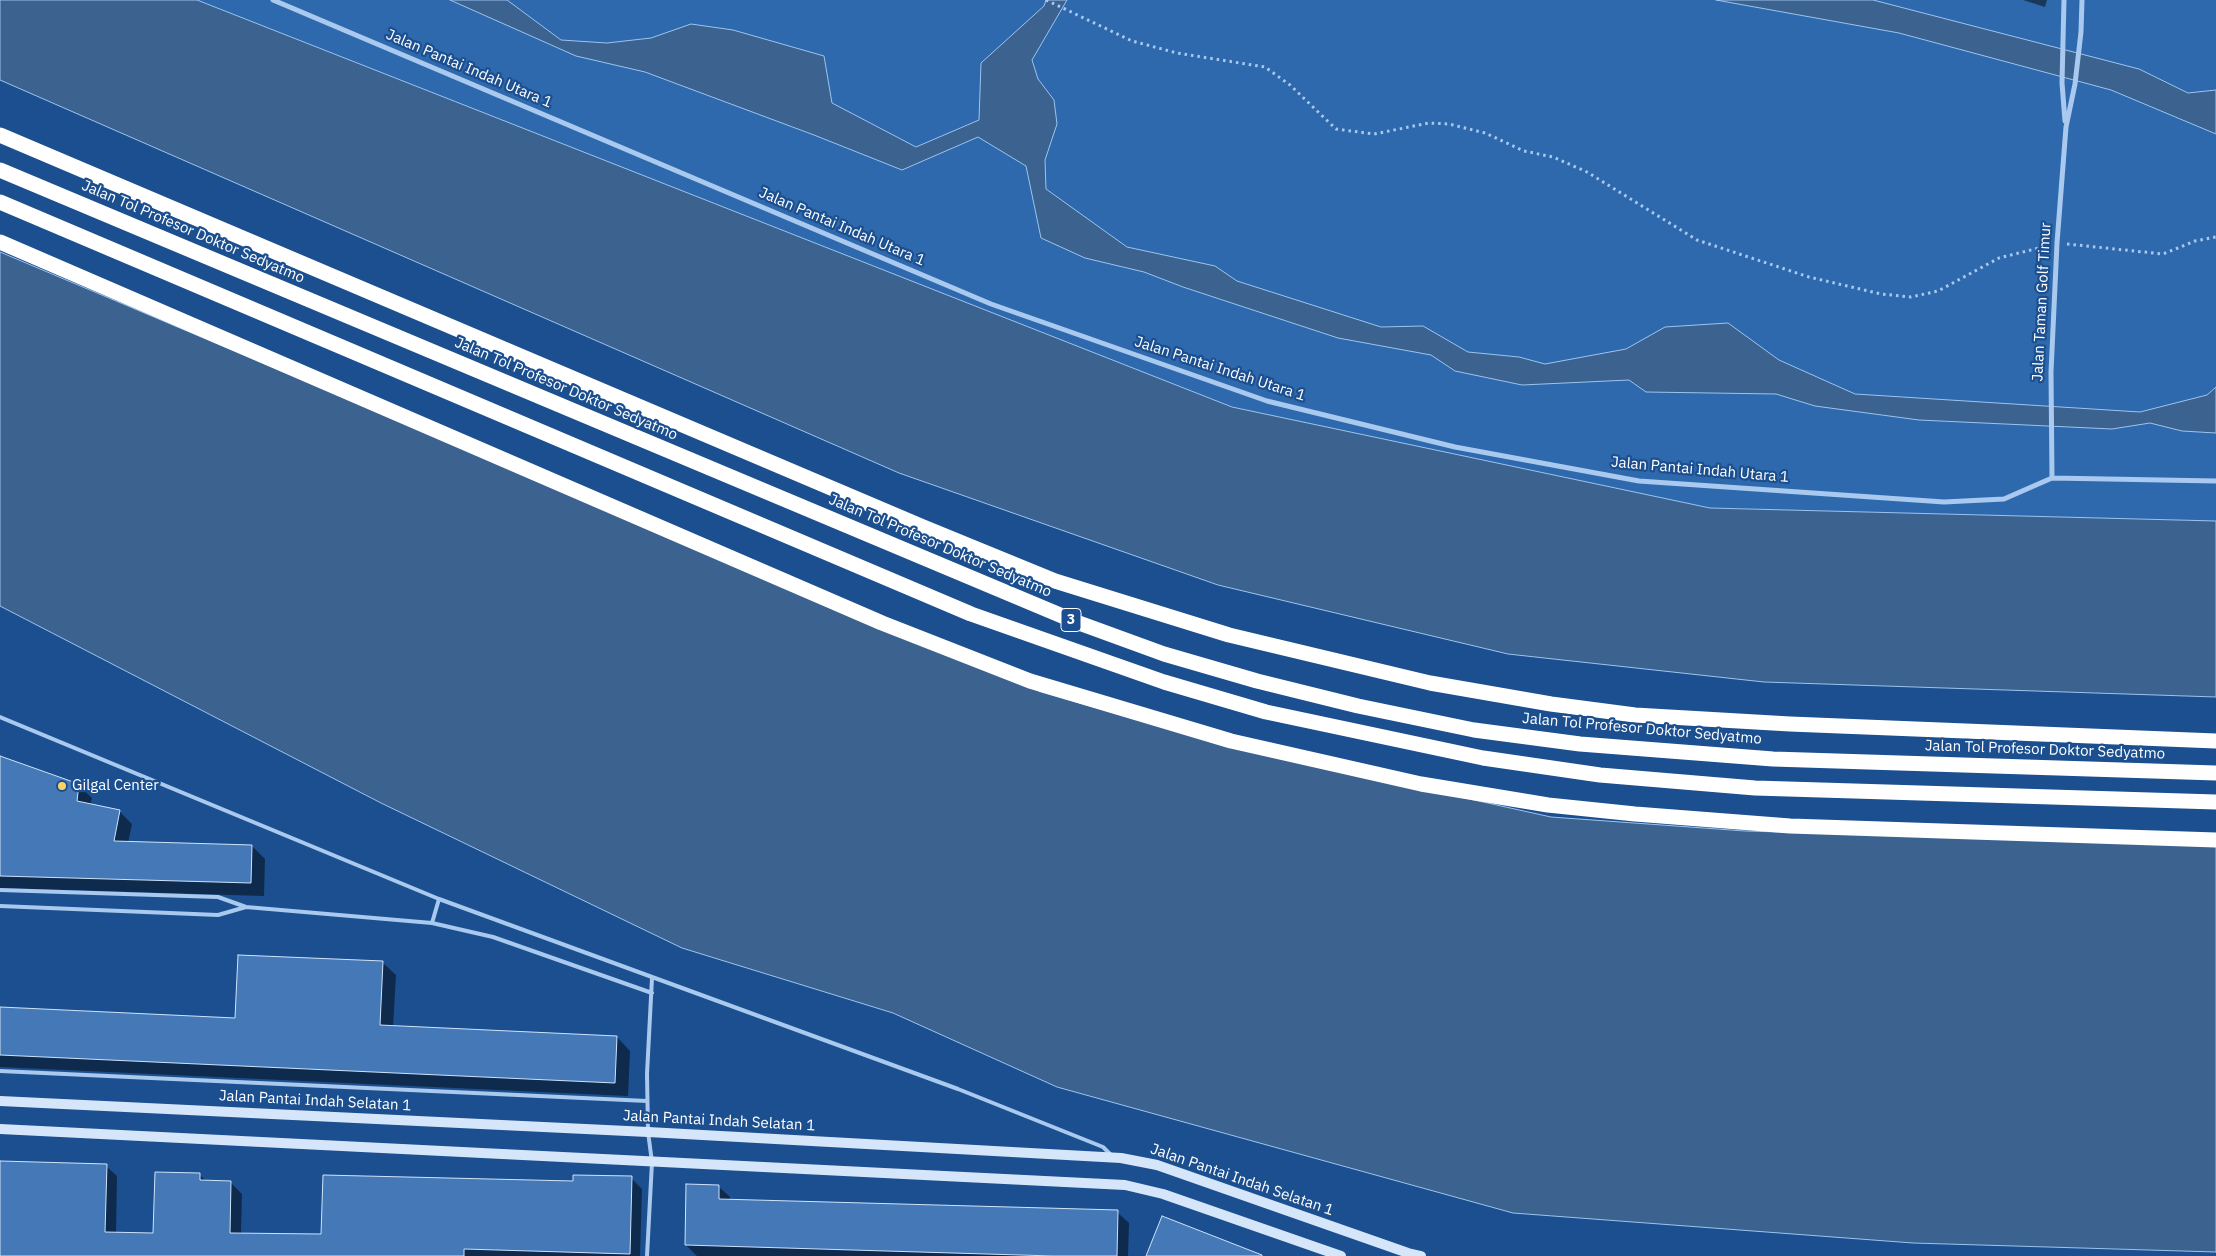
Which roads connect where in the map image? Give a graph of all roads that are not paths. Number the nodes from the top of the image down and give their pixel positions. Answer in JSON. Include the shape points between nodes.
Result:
{"nodes":[{"id":1,"x":273,"y":0,"type":"edge"},
{"id":2,"x":2064,"y":0,"type":"edge"},
{"id":3,"x":2082,"y":0,"type":"edge"},
{"id":4,"x":2066,"y":126,"type":"junction"},
{"id":5,"x":0,"y":135,"type":"edge"},
{"id":6,"x":0,"y":170,"type":"edge"},
{"id":7,"x":0,"y":202,"type":"edge"},
{"id":8,"x":0,"y":242,"type":"edge"},
{"id":9,"x":2052,"y":478,"type":"junction"},
{"id":10,"x":2216,"y":481,"type":"edge"},
{"id":11,"x":0,"y":717,"type":"edge"},
{"id":12,"x":2216,"y":741,"type":"edge"},
{"id":13,"x":2216,"y":772,"type":"edge"},
{"id":14,"x":2216,"y":802,"type":"edge"},
{"id":15,"x":2216,"y":840,"type":"edge"},
{"id":16,"x":0,"y":890,"type":"edge"},
{"id":17,"x":439,"y":899,"type":"junction"},
{"id":18,"x":0,"y":906,"type":"edge"},
{"id":19,"x":246,"y":906,"type":"junction"},
{"id":20,"x":432,"y":923,"type":"junction"},
{"id":21,"x":652,"y":978,"type":"junction"},
{"id":22,"x":652,"y":993,"type":"junction"},
{"id":23,"x":0,"y":1071,"type":"edge"},
{"id":24,"x":647,"y":1100,"type":"junction"},
{"id":25,"x":0,"y":1101,"type":"edge"},
{"id":26,"x":0,"y":1129,"type":"edge"},
{"id":27,"x":648,"y":1132,"type":"junction"},
{"id":28,"x":1112,"y":1158,"type":"junction"},
{"id":29,"x":652,"y":1162,"type":"junction"},
{"id":30,"x":647,"y":1256,"type":"edge"},
{"id":31,"x":1341,"y":1256,"type":"edge"},
{"id":32,"x":1421,"y":1256,"type":"edge"}],
"edges":[{"from":1,"to":9,"type":"street","name":"Jalan Pantai Indah Utara 1","via":[[991,304],[1267,401],[1455,447],[1639,481],[1944,502],[2004,499]]},
{"from":2,"to":4,"type":"street","name":"Jalan Taman Golf Timur","via":[[2062,83]]},
{"from":3,"to":4,"type":"street","name":"Jalan Taman Golf Timur","via":[[2075,84]]},
{"from":4,"to":9,"type":"street","name":"Jalan Taman Golf Timur","via":[[2051,372]]},
{"from":5,"to":12,"type":"highway","name":"Jalan Tol Profesor Doktor Sedyatmo","number":"3","via":[[1055,581],[1229,636],[1430,683],[1551,704],[1635,714],[1790,724]]},
{"from":6,"to":13,"type":"highway","name":"Jalan Tol Profesor Doktor Sedyatmo","number":"3","via":[[1079,623],[1164,654],[1257,681],[1464,728],[1580,744],[1773,759]]},
{"from":7,"to":14,"type":"highway","number":"3","via":[[971,614],[1164,682],[1266,712],[1483,758],[1600,775],[1755,788]]},
{"from":8,"to":15,"type":"highway","via":[[882,623],[1030,681],[1231,740],[1421,784],[1548,805],[1635,814],[1790,826]]},
{"from":9,"to":10,"type":"street","name":"Jalan Pantai Indah Utara 1"},
{"from":11,"to":17,"type":"lane"},
{"from":16,"to":19,"type":"lane","via":[[218,897]]},
{"from":17,"to":20,"type":"lane"},
{"from":17,"to":21,"type":"lane"},
{"from":18,"to":19,"type":"lane","via":[[218,915]]},
{"from":19,"to":20,"type":"lane"},
{"from":20,"to":22,"type":"lane","via":[[493,937]]},
{"from":21,"to":22,"type":"lane"},
{"from":21,"to":28,"type":"lane","via":[[958,1089],[1103,1147]]},
{"from":22,"to":24,"type":"lane"},
{"from":23,"to":24,"type":"lane"},
{"from":24,"to":27,"type":"lane"},
{"from":25,"to":27,"type":"street","name":"Jalan Pantai Indah Selatan 1"},
{"from":26,"to":29,"type":"street"},
{"from":27,"to":28,"type":"street","name":"Jalan Pantai Indah Selatan 1"},
{"from":27,"to":29,"type":"lane"},
{"from":28,"to":32,"type":"street","name":"Jalan Pantai Indah Selatan 1","via":[[1157,1165]]},
{"from":29,"to":30,"type":"lane"},
{"from":29,"to":31,"type":"street","via":[[1125,1185],[1163,1194]]}]}
